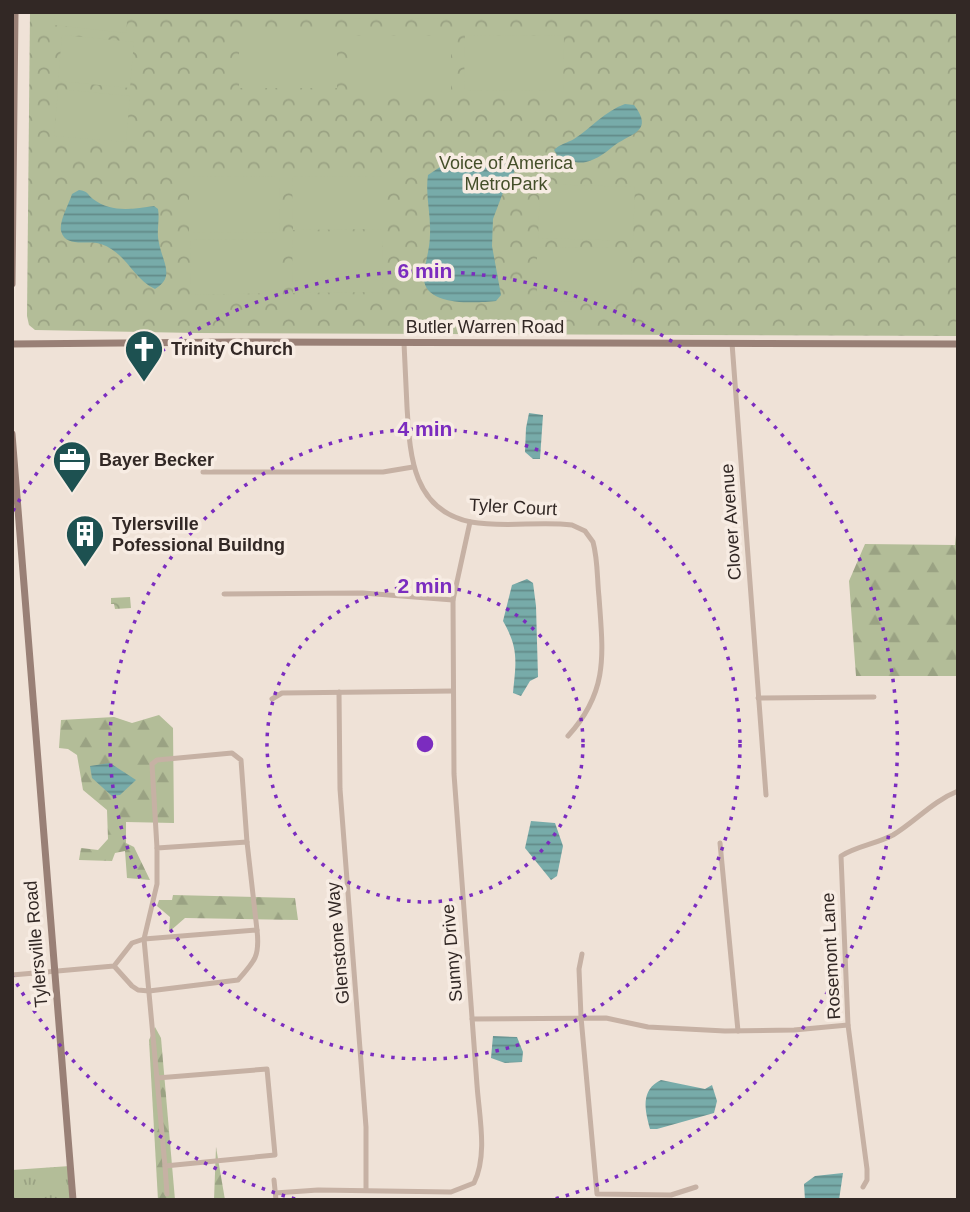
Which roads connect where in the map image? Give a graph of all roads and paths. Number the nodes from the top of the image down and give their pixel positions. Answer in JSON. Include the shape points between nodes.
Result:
{"nodes":[{"id":1,"x":15,"y":12,"type":"edge"},
{"id":2,"x":13,"y":74,"type":"edge"},
{"id":3,"x":12,"y":284,"type":"edge"},
{"id":4,"x":404,"y":343,"type":"junction"},
{"id":5,"x":732,"y":343,"type":"junction"},
{"id":6,"x":12,"y":344,"type":"edge"},
{"id":7,"x":958,"y":344,"type":"edge"},
{"id":8,"x":12,"y":434,"type":"edge"},
{"id":9,"x":413,"y":467,"type":"junction"},
{"id":10,"x":203,"y":472,"type":"dead end"},
{"id":11,"x":470,"y":522,"type":"junction"},
{"id":12,"x":223,"y":594,"type":"dead end"},
{"id":13,"x":453,"y":600,"type":"junction"},
{"id":14,"x":453,"y":691,"type":"junction"},
{"id":15,"x":339,"y":692,"type":"junction"},
{"id":16,"x":874,"y":697,"type":"dead end"},
{"id":17,"x":758,"y":698,"type":"junction"},
{"id":18,"x":272,"y":699,"type":"dead end"},
{"id":19,"x":568,"y":736,"type":"dead end"},
{"id":20,"x":958,"y":791,"type":"edge"},
{"id":21,"x":766,"y":795,"type":"dead end"},
{"id":22,"x":247,"y":842,"type":"junction"},
{"id":23,"x":720,"y":842,"type":"dead end"},
{"id":24,"x":157,"y":848,"type":"junction"},
{"id":25,"x":257,"y":930,"type":"junction"},
{"id":26,"x":144,"y":939,"type":"junction"},
{"id":27,"x":582,"y":954,"type":"dead end"},
{"id":28,"x":114,"y":966,"type":"junction"},
{"id":29,"x":54,"y":971,"type":"junction"},
{"id":30,"x":12,"y":975,"type":"edge"},
{"id":31,"x":149,"y":991,"type":"junction"},
{"id":32,"x":581,"y":1017,"type":"junction"},
{"id":33,"x":472,"y":1019,"type":"junction"},
{"id":34,"x":848,"y":1025,"type":"junction"},
{"id":35,"x":738,"y":1031,"type":"junction"},
{"id":36,"x":157,"y":1078,"type":"junction"},
{"id":37,"x":164,"y":1166,"type":"junction"},
{"id":38,"x":274,"y":1180,"type":"dead end"},
{"id":39,"x":696,"y":1187,"type":"dead end"},
{"id":40,"x":863,"y":1187,"type":"dead end"},
{"id":41,"x":366,"y":1190,"type":"junction"},
{"id":42,"x":167,"y":1195,"type":"dead end"},
{"id":43,"x":276,"y":1196,"type":"edge"},
{"id":44,"x":73,"y":1200,"type":"edge"}],
"edges":[{"from":1,"to":2,"type":"main road"},
{"from":2,"to":3,"type":"main road"},
{"from":4,"to":5,"type":"main road","name":"Butler Warren Road"},
{"from":4,"to":6,"type":"main road","name":"Butler Warren Road"},
{"from":4,"to":9,"type":"street","name":"Tyler Court"},
{"from":5,"to":7,"type":"main road","name":"Butler Warren Road"},
{"from":5,"to":17,"type":"street","name":"Clover Avenue"},
{"from":8,"to":29,"type":"main road","name":"Tylersville Road"},
{"from":9,"to":10,"type":"street","via":[[383,472]]},
{"from":9,"to":11,"type":"street","name":"Tyler Court","via":[[434,503]]},
{"from":11,"to":13,"type":"street","name":"Sunny Drive"},
{"from":11,"to":19,"type":"street","name":"Tyler Court","via":[[572,525],[593,542],[602,673],[589,710]]},
{"from":12,"to":13,"type":"street","via":[[363,593]]},
{"from":13,"to":14,"type":"street","name":"Sunny Drive"},
{"from":14,"to":15,"type":"street"},
{"from":14,"to":33,"type":"street","name":"Sunny Drive","via":[[455,811]]},
{"from":15,"to":18,"type":"street","via":[[282,693]]},
{"from":15,"to":41,"type":"street","name":"Glenstone Way","via":[[340,789],[366,1127]]},
{"from":16,"to":17,"type":"street"},
{"from":17,"to":21,"type":"street","name":"Clover Avenue"},
{"from":20,"to":34,"type":"street","name":"Rosemont Lane","via":[[940,798],[890,836],[841,856]]},
{"from":22,"to":24,"type":"street"},
{"from":22,"to":24,"type":"street","via":[[241,760],[232,753],[152,764]]},
{"from":22,"to":25,"type":"street"},
{"from":23,"to":35,"type":"street"},
{"from":24,"to":26,"type":"street","via":[[157,884]]},
{"from":25,"to":26,"type":"street"},
{"from":25,"to":31,"type":"street","via":[[259,950],[238,980]]},
{"from":26,"to":28,"type":"street","via":[[132,943]]},
{"from":26,"to":31,"type":"street"},
{"from":27,"to":32,"type":"street"},
{"from":28,"to":29,"type":"street"},
{"from":28,"to":31,"type":"street","via":[[132,986]]},
{"from":29,"to":30,"type":"street"},
{"from":29,"to":44,"type":"main road","name":"Tylersville Road"},
{"from":31,"to":36,"type":"street"},
{"from":32,"to":33,"type":"street"},
{"from":32,"to":35,"type":"street","via":[[648,1027]]},
{"from":32,"to":39,"type":"street","via":[[597,1194],[671,1195]]},
{"from":33,"to":41,"type":"street","name":"Sunny Drive","via":[[480,1141],[474,1183],[451,1192]]},
{"from":34,"to":35,"type":"street"},
{"from":34,"to":40,"type":"street","name":"Rosemont Lane","via":[[867,1169]]},
{"from":36,"to":37,"type":"street"},
{"from":36,"to":37,"type":"street","via":[[267,1069],[275,1156]]},
{"from":37,"to":42,"type":"street"},
{"from":38,"to":43,"type":"street"},
{"from":41,"to":43,"type":"street","name":"Sunny Drive","via":[[318,1189]]}]}
